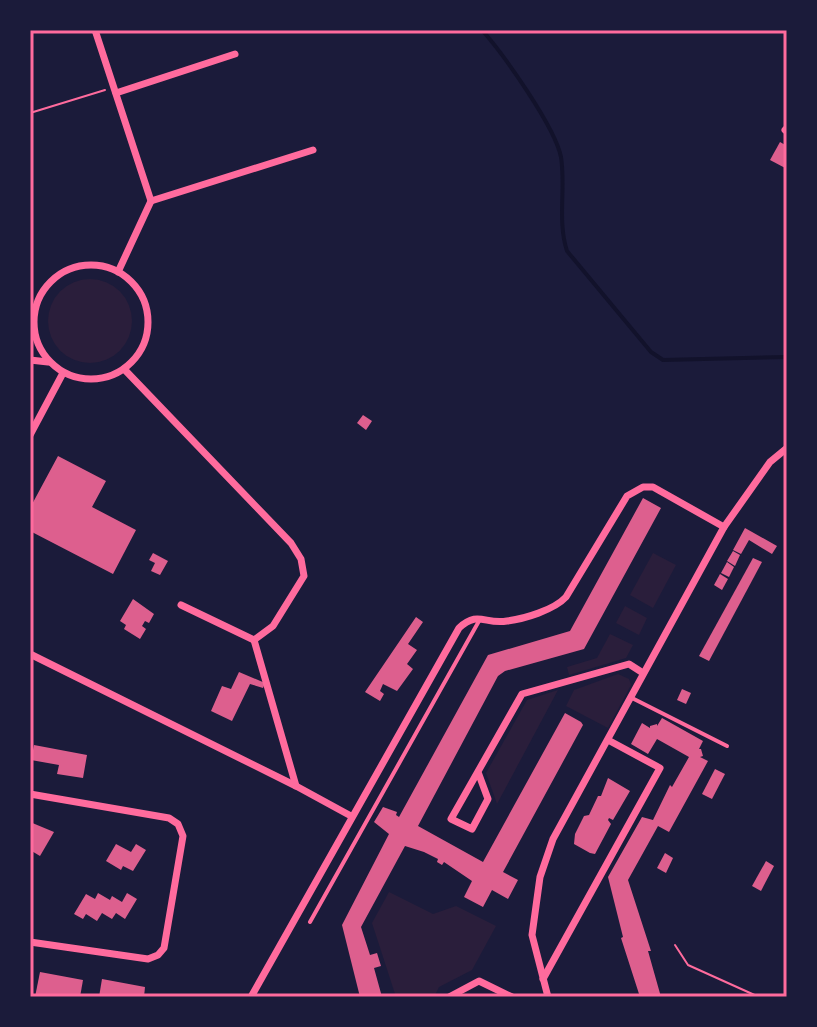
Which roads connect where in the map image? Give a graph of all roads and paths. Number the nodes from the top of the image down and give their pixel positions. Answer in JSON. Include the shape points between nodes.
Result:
{"nodes":[{"id":1,"x":95,"y":30,"type":"edge"},
{"id":2,"x":235,"y":54,"type":"dead end"},
{"id":3,"x":115,"y":90,"type":"junction"},
{"id":4,"x":30,"y":113,"type":"edge"},
{"id":5,"x":313,"y":150,"type":"dead end"},
{"id":6,"x":151,"y":201,"type":"junction"},
{"id":7,"x":118,"y":272,"type":"junction"},
{"id":8,"x":30,"y":360,"type":"edge"},
{"id":9,"x":48,"y":362,"type":"junction"},
{"id":10,"x":124,"y":369,"type":"junction"},
{"id":11,"x":63,"y":373,"type":"junction"},
{"id":12,"x":30,"y":435,"type":"edge"},
{"id":13,"x":787,"y":448,"type":"edge"},
{"id":14,"x":726,"y":524,"type":"junction"},
{"id":15,"x":181,"y":605,"type":"dead end"},
{"id":16,"x":480,"y":618,"type":"junction"},
{"id":17,"x":254,"y":640,"type":"junction"},
{"id":18,"x":30,"y":654,"type":"edge"},
{"id":19,"x":643,"y":673,"type":"junction"},
{"id":20,"x":630,"y":697,"type":"junction"},
{"id":21,"x":608,"y":740,"type":"junction"},
{"id":22,"x":727,"y":746,"type":"dead end"},
{"id":23,"x":478,"y":772,"type":"junction"},
{"id":24,"x":296,"y":786,"type":"junction"},
{"id":25,"x":30,"y":794,"type":"edge"},
{"id":26,"x":351,"y":816,"type":"junction"},
{"id":27,"x":310,"y":922,"type":"dead end"},
{"id":28,"x":30,"y":942,"type":"edge"},
{"id":29,"x":675,"y":945,"type":"dead end"},
{"id":30,"x":543,"y":979,"type":"junction"},
{"id":31,"x":251,"y":997,"type":"edge"},
{"id":32,"x":449,"y":997,"type":"edge"},
{"id":33,"x":512,"y":997,"type":"edge"},
{"id":34,"x":548,"y":997,"type":"edge"},
{"id":35,"x":759,"y":997,"type":"edge"}],
"edges":[{"from":1,"to":3,"type":"street"},
{"from":2,"to":3,"type":"street"},
{"from":3,"to":4,"type":"path"},
{"from":3,"to":6,"type":"street"},
{"from":5,"to":6,"type":"street"},
{"from":6,"to":7,"type":"street"},
{"from":7,"to":9,"type":"street","via":[[83,265],[58,276],[40,295],[33,330]]},
{"from":7,"to":10,"type":"street","via":[[131,281],[147,310],[144,343]]},
{"from":8,"to":9,"type":"street"},
{"from":9,"to":11,"type":"street"},
{"from":10,"to":11,"type":"street","via":[[94,380]]},
{"from":10,"to":17,"type":"street","via":[[301,559],[304,576],[273,626]]},
{"from":11,"to":12,"type":"street"},
{"from":13,"to":14,"type":"street","via":[[770,462]]},
{"from":14,"to":16,"type":"street","via":[[653,487],[633,491],[559,604],[508,621]]},
{"from":14,"to":19,"type":"street"},
{"from":15,"to":17,"type":"street"},
{"from":16,"to":26,"type":"street","via":[[459,628]]},
{"from":16,"to":27,"type":"lane"},
{"from":17,"to":24,"type":"street"},
{"from":18,"to":24,"type":"street"},
{"from":19,"to":20,"type":"street"},
{"from":19,"to":23,"type":"street","via":[[629,664],[522,694]]},
{"from":20,"to":21,"type":"street"},
{"from":20,"to":22,"type":"lane"},
{"from":21,"to":30,"type":"street","via":[[553,839],[540,877],[532,935]]},
{"from":21,"to":30,"type":"street","via":[[660,768]]},
{"from":23,"to":23,"type":"street","via":[[451,819],[472,829],[488,799]]},
{"from":24,"to":26,"type":"street"},
{"from":25,"to":28,"type":"street","via":[[169,818],[183,836],[164,948],[158,955],[148,959]]},
{"from":26,"to":31,"type":"street"},
{"from":29,"to":35,"type":"path","via":[[688,965]]},
{"from":30,"to":34,"type":"street"},
{"from":32,"to":33,"type":"street","via":[[479,981]]}]}
